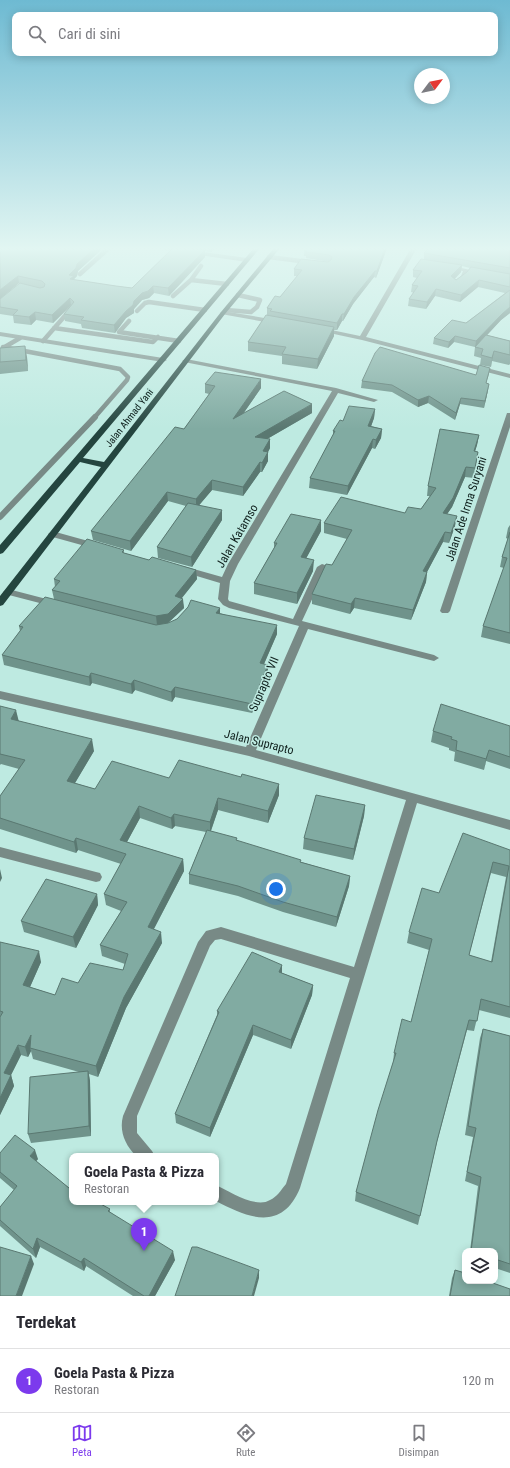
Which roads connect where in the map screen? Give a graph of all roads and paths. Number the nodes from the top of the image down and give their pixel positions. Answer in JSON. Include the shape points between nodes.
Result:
{"nodes":[{"id":1,"x":140,"y":308,"type":"edge"},
{"id":2,"x":195,"y":308,"type":"edge"},
{"id":3,"x":227,"y":308,"type":"edge"},
{"id":4,"x":255,"y":308,"type":"edge"},
{"id":5,"x":379,"y":308,"type":"edge"},
{"id":6,"x":71,"y":309,"type":"edge"},
{"id":7,"x":205,"y":310,"type":"joint"},
{"id":8,"x":137,"y":311,"type":"dead end"},
{"id":9,"x":224,"y":312,"type":"junction"},
{"id":10,"x":129,"y":321,"type":"dead end"},
{"id":11,"x":283,"y":324,"type":"edge"},
{"id":12,"x":54,"y":328,"type":"junction"},
{"id":13,"x":313,"y":329,"type":"edge"},
{"id":14,"x":119,"y":332,"type":"junction"},
{"id":15,"x":0,"y":334,"type":"edge"},
{"id":16,"x":115,"y":337,"type":"junction"},
{"id":17,"x":158,"y":337,"type":"junction"},
{"id":18,"x":20,"y":338,"type":"junction"},
{"id":19,"x":362,"y":338,"type":"junction"},
{"id":20,"x":43,"y":341,"type":"junction"},
{"id":21,"x":179,"y":341,"type":"junction"},
{"id":22,"x":2,"y":349,"type":"edge"},
{"id":23,"x":163,"y":360,"type":"junction"},
{"id":24,"x":186,"y":361,"type":"junction"},
{"id":25,"x":510,"y":376,"type":"edge"},
{"id":26,"x":336,"y":390,"type":"junction"},
{"id":27,"x":374,"y":400,"type":"dead end"},
{"id":28,"x":510,"y":414,"type":"edge"},
{"id":29,"x":77,"y":459,"type":"junction"},
{"id":30,"x":105,"y":465,"type":"junction"},
{"id":31,"x":0,"y":517,"type":"edge"},
{"id":32,"x":52,"y":534,"type":"junction"},
{"id":33,"x":104,"y":548,"type":"edge"},
{"id":34,"x":0,"y":551,"type":"edge"},
{"id":35,"x":172,"y":566,"type":"edge"},
{"id":36,"x":322,"y":567,"type":"dead end"},
{"id":37,"x":226,"y":581,"type":"junction"},
{"id":38,"x":8,"y":592,"type":"junction"},
{"id":39,"x":0,"y":603,"type":"edge"},
{"id":40,"x":68,"y":607,"type":"edge"},
{"id":41,"x":445,"y":612,"type":"dead end"},
{"id":42,"x":300,"y":625,"type":"junction"},
{"id":43,"x":434,"y":658,"type":"dead end"},
{"id":44,"x":0,"y":695,"type":"edge"},
{"id":45,"x":249,"y":752,"type":"junction"},
{"id":46,"x":413,"y":797,"type":"junction"},
{"id":47,"x":510,"y":825,"type":"edge"},
{"id":48,"x":0,"y":852,"type":"edge"},
{"id":49,"x":96,"y":877,"type":"dead end"},
{"id":50,"x":359,"y":975,"type":"junction"},
{"id":51,"x":144,"y":1153,"type":"edge"},
{"id":52,"x":219,"y":1194,"type":"edge"}],
"edges":[{"from":1,"to":8,"type":"lane"},
{"from":2,"to":7,"type":"lane"},
{"from":3,"to":9,"type":"main road","name":"Jalan Ahmad Yani"},
{"from":4,"to":9,"type":"lane","via":[[251,312]]},
{"from":5,"to":19,"type":"street"},
{"from":6,"to":12,"type":"lane"},
{"from":7,"to":21,"type":"main road","name":"Jalan Ahmad Yani"},
{"from":9,"to":11,"type":"street"},
{"from":9,"to":24,"type":"main road","name":"Jalan Ahmad Yani"},
{"from":10,"to":14,"type":"lane"},
{"from":12,"to":16,"type":"lane"},
{"from":12,"to":20,"type":"lane"},
{"from":13,"to":19,"type":"street"},
{"from":14,"to":16,"type":"lane"},
{"from":14,"to":17,"type":"lane"},
{"from":15,"to":18,"type":"street"},
{"from":16,"to":17,"type":"lane","via":[[153,342]]},
{"from":17,"to":21,"type":"lane"},
{"from":18,"to":20,"type":"street"},
{"from":18,"to":22,"type":"lane"},
{"from":19,"to":25,"type":"street"},
{"from":20,"to":23,"type":"street"},
{"from":21,"to":23,"type":"main road","name":"Jalan Ahmad Yani"},
{"from":22,"to":31,"type":"lane","via":[[120,369],[128,377],[87,426]]},
{"from":23,"to":29,"type":"main road","name":"Jalan Ahmad Yani"},
{"from":24,"to":26,"type":"street"},
{"from":24,"to":30,"type":"main road","name":"Jalan Ahmad Yani"},
{"from":26,"to":27,"type":"street"},
{"from":26,"to":37,"type":"street","name":"Jalan Katamso","via":[[233,564]]},
{"from":28,"to":41,"type":"street","name":"Jalan Ade Irma Suryani"},
{"from":29,"to":30,"type":"main road"},
{"from":29,"to":34,"type":"main road","name":"Jalan Ahmad Yani"},
{"from":30,"to":32,"type":"main road","name":"Jalan Ahmad Yani"},
{"from":32,"to":33,"type":"street"},
{"from":32,"to":38,"type":"main road","name":"Jalan Ahmad Yani"},
{"from":35,"to":37,"type":"street","name":"Jalan Katamso"},
{"from":36,"to":42,"type":"street","name":"Suprapto VII"},
{"from":37,"to":42,"type":"street","via":[[223,599],[228,605]]},
{"from":38,"to":39,"type":"main road","name":"Jalan Ahmad Yani"},
{"from":38,"to":40,"type":"street"},
{"from":42,"to":43,"type":"street"},
{"from":42,"to":45,"type":"street","name":"Suprapto VII"},
{"from":44,"to":45,"type":"street","name":"Jalan Suprapto"},
{"from":45,"to":46,"type":"street","name":"Jalan Suprapto"},
{"from":46,"to":47,"type":"street","name":"Jalan Suprapto"},
{"from":46,"to":50,"type":"street"},
{"from":48,"to":49,"type":"street"},
{"from":50,"to":51,"type":"street","via":[[221,933],[211,935],[205,942],[130,1116],[129,1131],[134,1142]]},
{"from":50,"to":52,"type":"street","via":[[292,1188],[285,1200],[272,1209],[260,1211],[242,1206]]}]}
